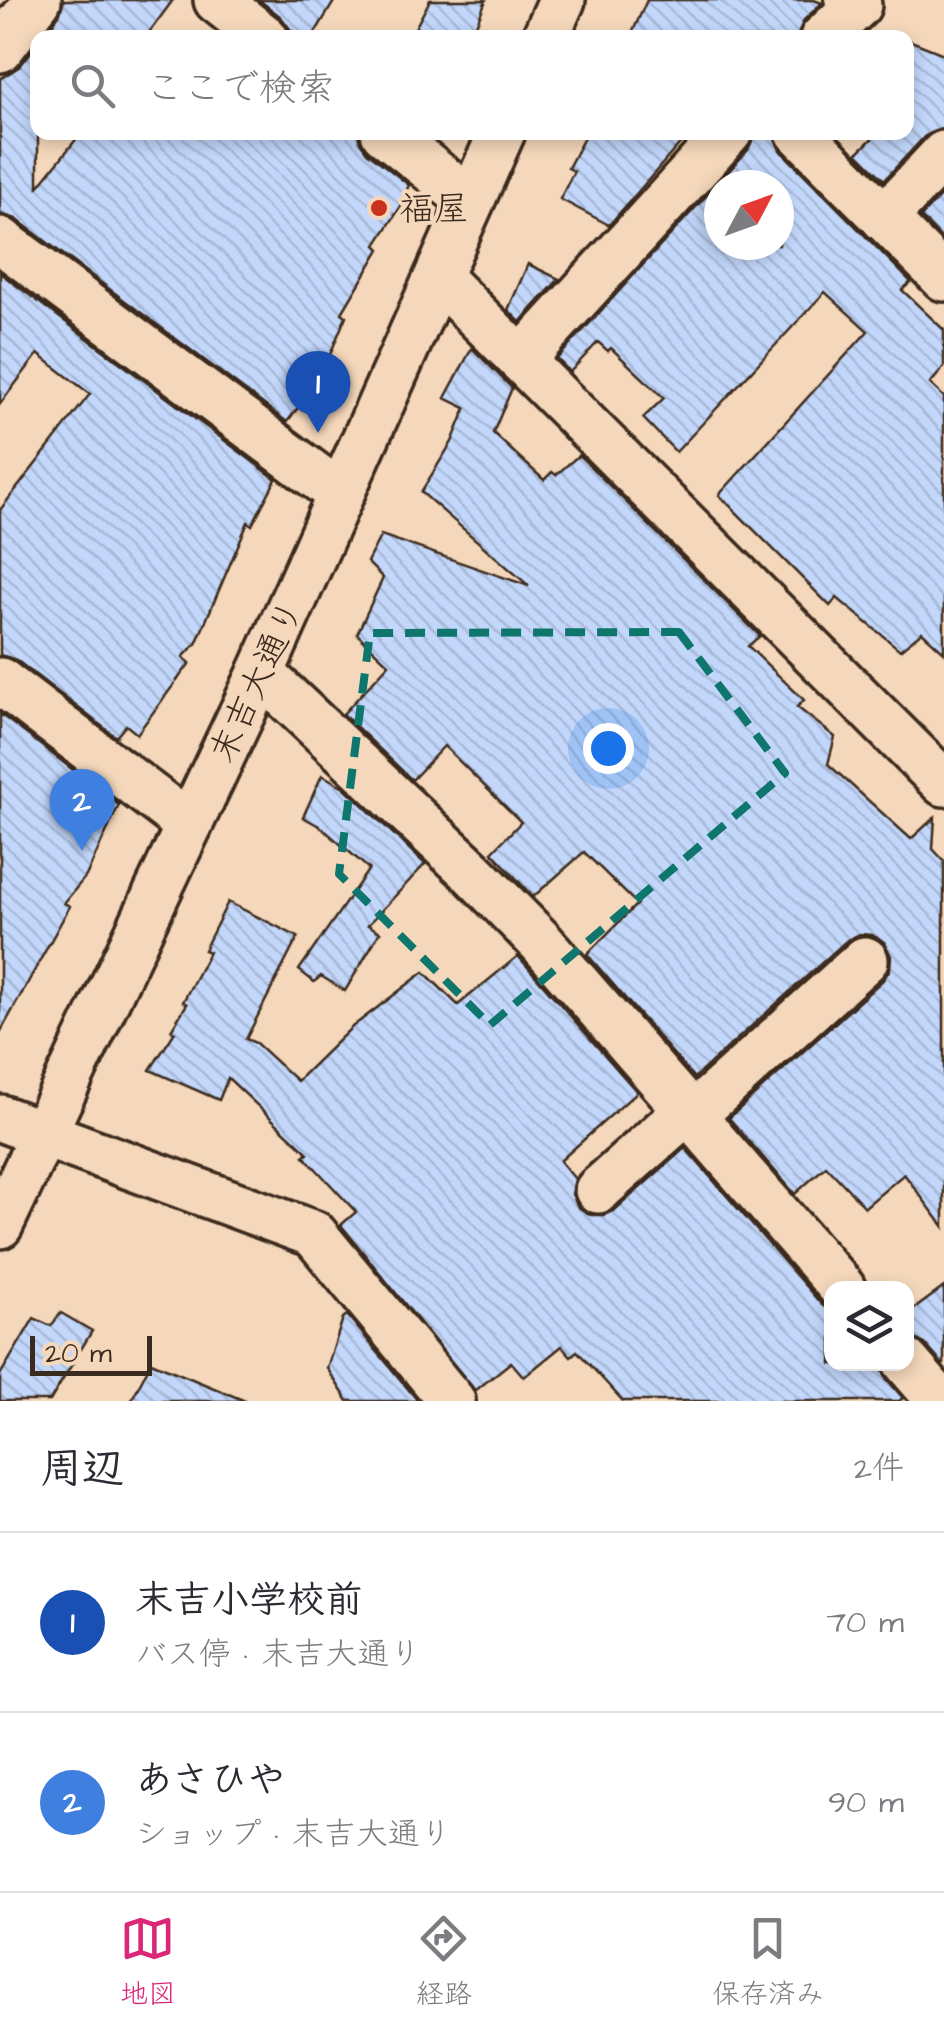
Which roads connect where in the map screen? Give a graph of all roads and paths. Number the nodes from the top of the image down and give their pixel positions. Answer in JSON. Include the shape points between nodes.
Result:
{"nodes":[{"id":1,"x":38,"y":0,"type":"edge"},
{"id":2,"x":217,"y":0,"type":"edge"},
{"id":3,"x":562,"y":0,"type":"edge"},
{"id":4,"x":856,"y":2,"type":"edge"},
{"id":5,"x":254,"y":30,"type":"edge"},
{"id":6,"x":549,"y":30,"type":"edge"},
{"id":7,"x":830,"y":30,"type":"edge"},
{"id":8,"x":0,"y":49,"type":"edge"},
{"id":9,"x":394,"y":140,"type":"edge"},
{"id":10,"x":498,"y":140,"type":"edge"},
{"id":11,"x":721,"y":140,"type":"edge"},
{"id":12,"x":807,"y":140,"type":"edge"},
{"id":13,"x":944,"y":154,"type":"edge"},
{"id":14,"x":470,"y":201,"type":"junction"},
{"id":15,"x":884,"y":218,"type":"junction"},
{"id":16,"x":0,"y":240,"type":"edge"},
{"id":17,"x":438,"y":278,"type":"junction"},
{"id":18,"x":944,"y":278,"type":"edge"},
{"id":19,"x":520,"y":360,"type":"junction"},
{"id":20,"x":340,"y":494,"type":"junction"},
{"id":21,"x":261,"y":673,"type":"junction"},
{"id":22,"x":0,"y":681,"type":"edge"},
{"id":23,"x":944,"y":784,"type":"edge"},
{"id":24,"x":189,"y":825,"type":"junction"},
{"id":25,"x":865,"y":960,"type":"dead end"},
{"id":26,"x":690,"y":1113,"type":"junction"},
{"id":27,"x":0,"y":1118,"type":"edge"},
{"id":28,"x":44,"y":1135,"type":"junction"},
{"id":29,"x":598,"y":1190,"type":"dead end"},
{"id":30,"x":0,"y":1224,"type":"edge"},
{"id":31,"x":836,"y":1281,"type":"edge"},
{"id":32,"x":914,"y":1371,"type":"edge"},
{"id":33,"x":452,"y":1401,"type":"edge"},
{"id":34,"x":940,"y":1401,"type":"edge"}],
"edges":[{"from":1,"to":8,"type":"street"},
{"from":2,"to":5,"type":"street"},
{"from":3,"to":6,"type":"street"},
{"from":4,"to":7,"type":"street"},
{"from":9,"to":14,"type":"street"},
{"from":10,"to":14,"type":"street","name":"末吉大通り"},
{"from":11,"to":19,"type":"street"},
{"from":12,"to":15,"type":"street"},
{"from":13,"to":15,"type":"street"},
{"from":14,"to":17,"type":"street","name":"末吉大通り"},
{"from":15,"to":18,"type":"street"},
{"from":16,"to":20,"type":"street"},
{"from":17,"to":19,"type":"street"},
{"from":17,"to":20,"type":"street","name":"末吉大通り"},
{"from":19,"to":23,"type":"street"},
{"from":20,"to":21,"type":"street","name":"末吉大通り"},
{"from":21,"to":24,"type":"street","name":"末吉大通り"},
{"from":21,"to":26,"type":"street","via":[[542,942]]},
{"from":22,"to":24,"type":"street"},
{"from":24,"to":28,"type":"street","name":"末吉大通り"},
{"from":25,"to":26,"type":"street"},
{"from":26,"to":29,"type":"street"},
{"from":26,"to":31,"type":"street"},
{"from":27,"to":28,"type":"street"},
{"from":28,"to":30,"type":"street","name":"末吉大通り"},
{"from":28,"to":33,"type":"street","via":[[314,1234]]},
{"from":32,"to":34,"type":"street"}]}
